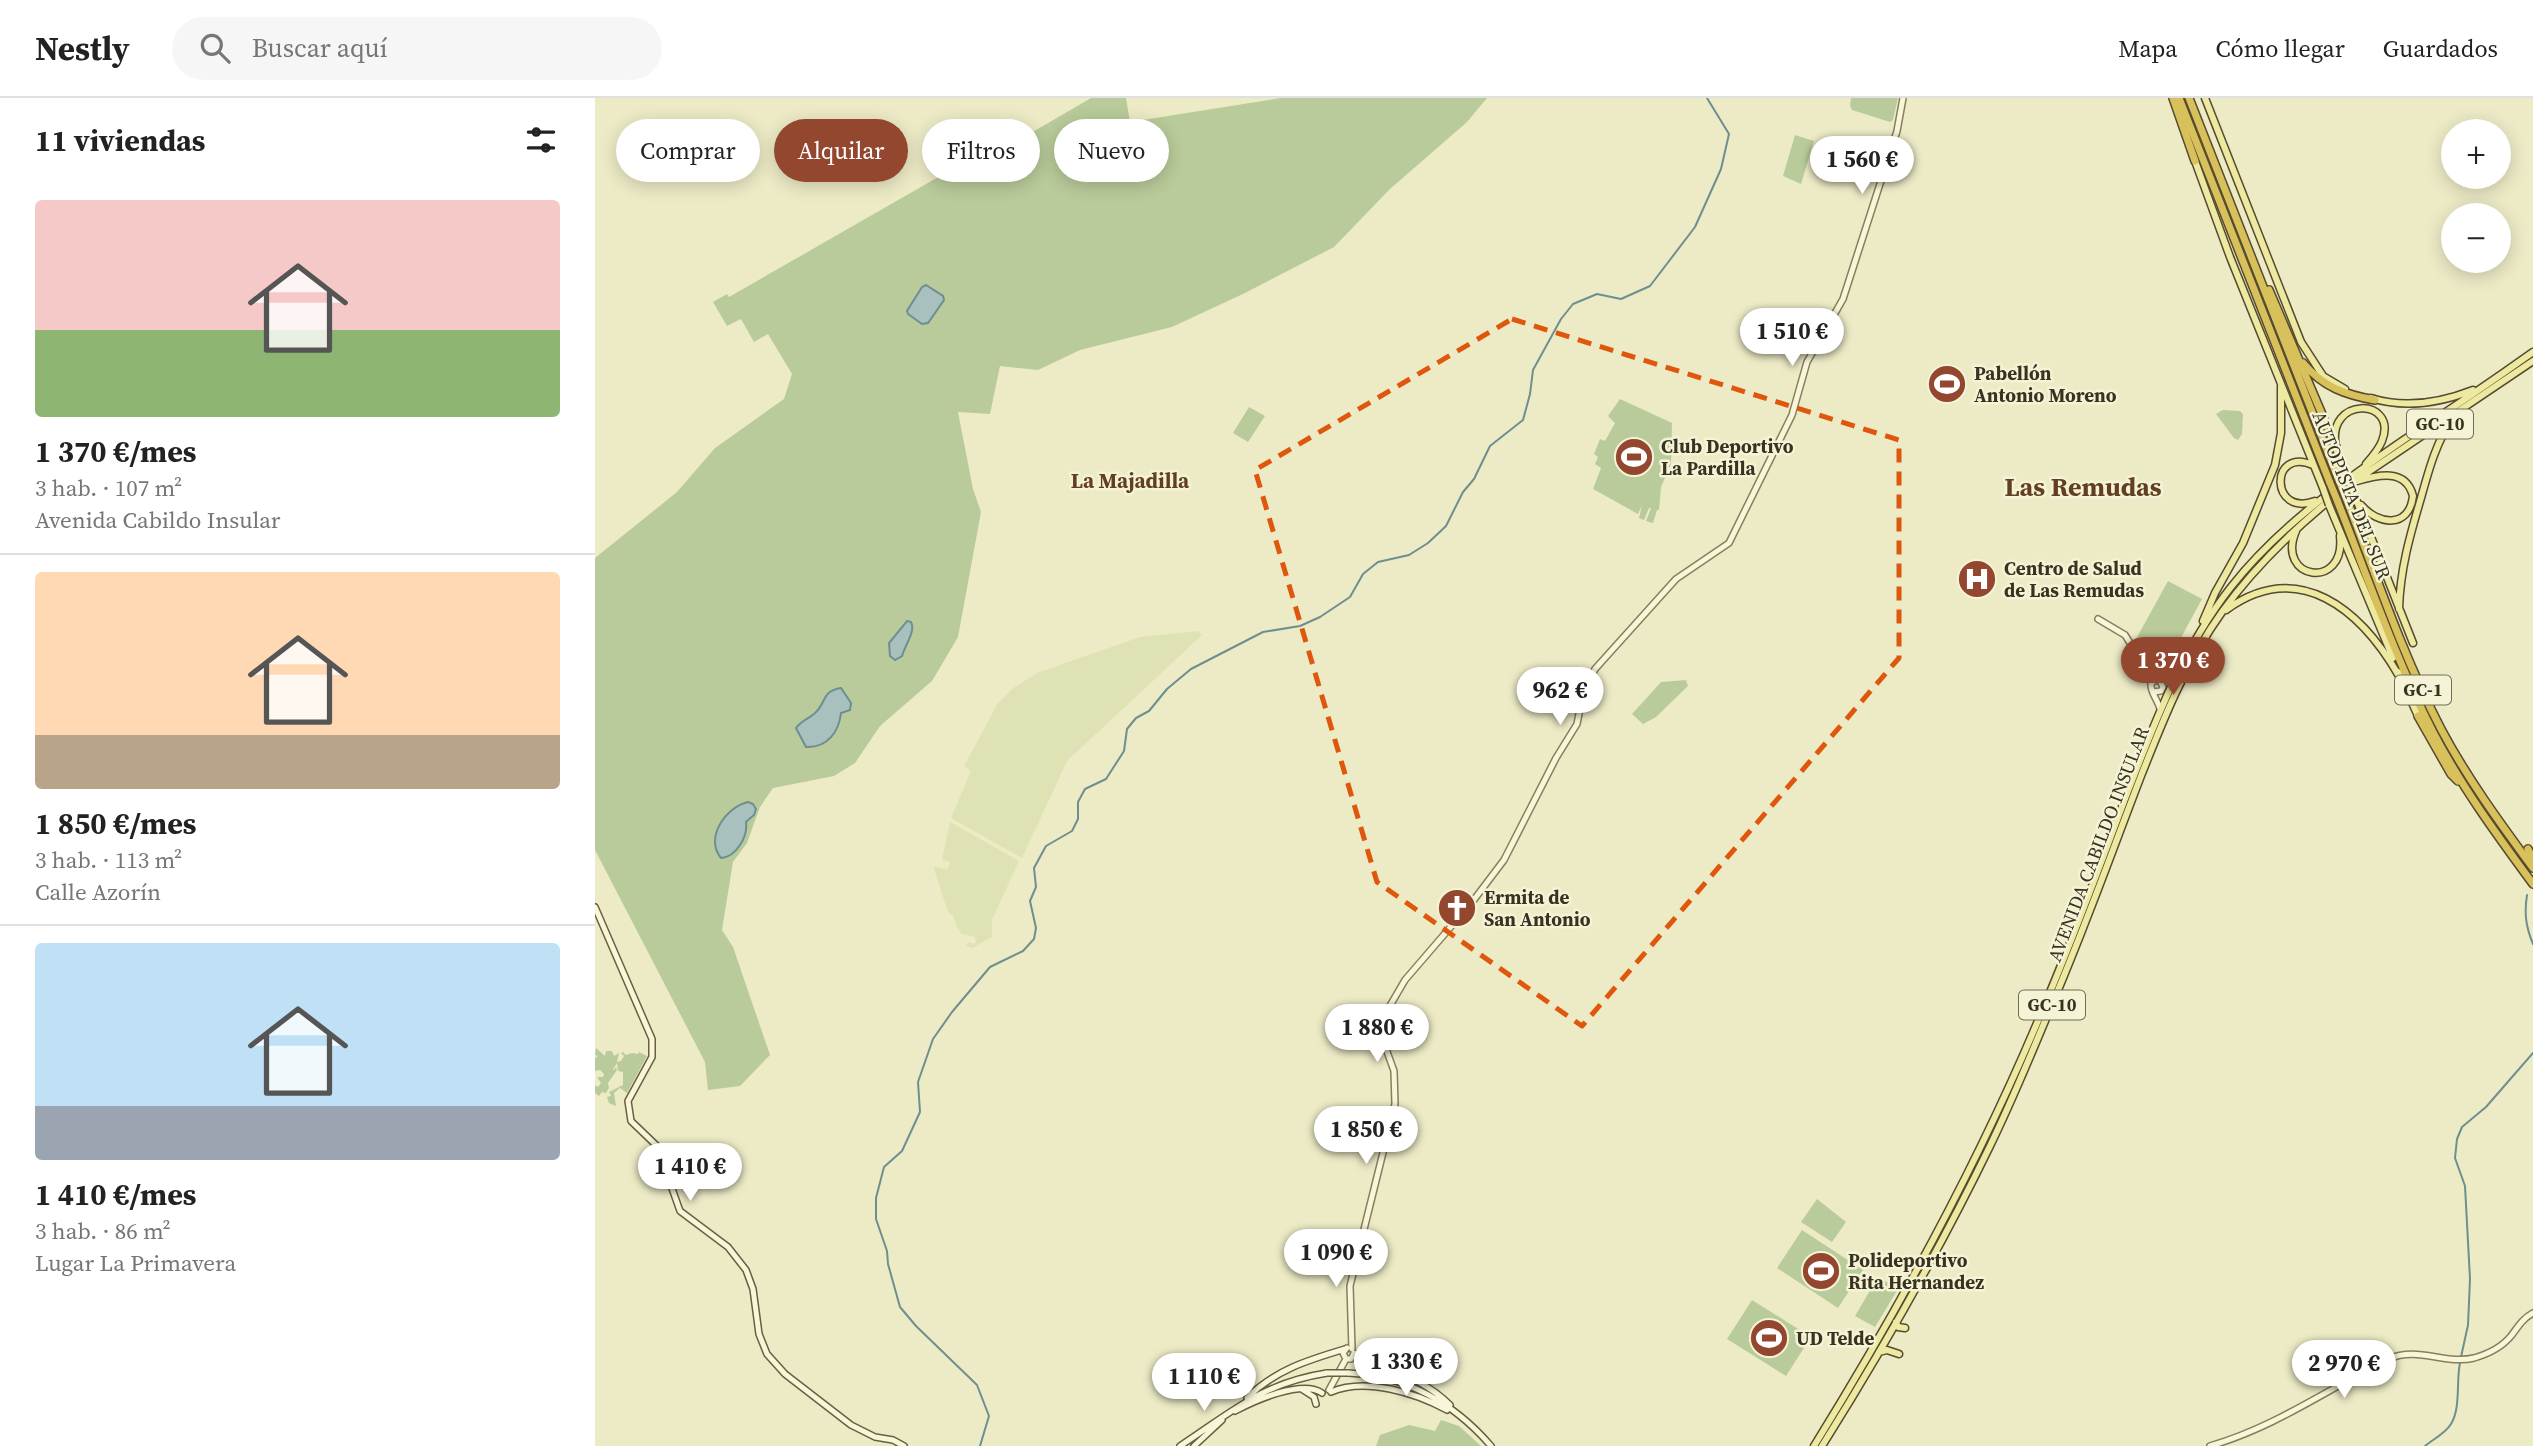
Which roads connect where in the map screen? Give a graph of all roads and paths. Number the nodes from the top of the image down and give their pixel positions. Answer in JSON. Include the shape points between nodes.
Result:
{"nodes":[{"id":1,"x":1903,"y":98,"type":"edge"},
{"id":2,"x":2171,"y":98,"type":"edge"},
{"id":3,"x":2179,"y":98,"type":"edge"},
{"id":4,"x":2189,"y":98,"type":"edge"},
{"id":5,"x":2195,"y":98,"type":"edge"},
{"id":6,"x":2205,"y":98,"type":"edge"},
{"id":7,"x":2201,"y":127,"type":"junction"},
{"id":8,"x":2195,"y":160,"type":"joint"},
{"id":9,"x":2237,"y":219,"type":"junction"},
{"id":10,"x":2281,"y":317,"type":"junction"},
{"id":11,"x":2533,"y":352,"type":"edge"},
{"id":12,"x":2533,"y":361,"type":"edge"},
{"id":13,"x":2281,"y":381,"type":"junction"},
{"id":14,"x":2485,"y":385,"type":"junction"},
{"id":15,"x":2375,"y":400,"type":"junction"},
{"id":16,"x":2455,"y":414,"type":"junction"},
{"id":17,"x":2336,"y":447,"type":"junction"},
{"id":18,"x":2314,"y":466,"type":"junction"},
{"id":19,"x":2363,"y":468,"type":"junction"},
{"id":20,"x":2327,"y":485,"type":"junction"},
{"id":21,"x":2349,"y":491,"type":"junction"},
{"id":22,"x":2320,"y":499,"type":"junction"},
{"id":23,"x":2298,"y":526,"type":"junction"},
{"id":24,"x":2339,"y":530,"type":"junction"},
{"id":25,"x":2399,"y":609,"type":"junction"},
{"id":26,"x":2098,"y":619,"type":"dead end"},
{"id":27,"x":2211,"y":627,"type":"junction"},
{"id":28,"x":2200,"y":631,"type":"junction"},
{"id":29,"x":2413,"y":643,"type":"dead end"},
{"id":30,"x":2181,"y":665,"type":"junction"},
{"id":31,"x":2399,"y":676,"type":"junction"},
{"id":32,"x":2157,"y":681,"type":"junction"},
{"id":33,"x":2153,"y":692,"type":"junction"},
{"id":34,"x":2160,"y":709,"type":"junction"},
{"id":35,"x":2419,"y":716,"type":"joint"},
{"id":36,"x":2467,"y":791,"type":"junction"},
{"id":37,"x":2528,"y":849,"type":"dead end"},
{"id":38,"x":2533,"y":859,"type":"edge"},
{"id":39,"x":2533,"y":868,"type":"edge"},
{"id":40,"x":2533,"y":884,"type":"edge"},
{"id":41,"x":595,"y":907,"type":"edge"},
{"id":42,"x":2533,"y":1313,"type":"edge"},
{"id":43,"x":1896,"y":1322,"type":"junction"},
{"id":44,"x":1905,"y":1328,"type":"dead end"},
{"id":45,"x":1891,"y":1343,"type":"dead end"},
{"id":46,"x":1348,"y":1349,"type":"junction"},
{"id":47,"x":1879,"y":1352,"type":"junction"},
{"id":48,"x":1899,"y":1354,"type":"dead end"},
{"id":49,"x":1354,"y":1356,"type":"junction"},
{"id":50,"x":1346,"y":1359,"type":"junction"},
{"id":51,"x":1300,"y":1389,"type":"junction"},
{"id":52,"x":1321,"y":1393,"type":"dead end"},
{"id":53,"x":1252,"y":1397,"type":"junction"},
{"id":54,"x":1242,"y":1402,"type":"junction"},
{"id":55,"x":1316,"y":1404,"type":"dead end"},
{"id":56,"x":1232,"y":1412,"type":"junction"},
{"id":57,"x":1465,"y":1420,"type":"junction"},
{"id":58,"x":903,"y":1445,"type":"edge"},
{"id":59,"x":1179,"y":1446,"type":"edge"},
{"id":60,"x":1194,"y":1446,"type":"edge"},
{"id":61,"x":1491,"y":1446,"type":"edge"},
{"id":62,"x":1814,"y":1446,"type":"edge"},
{"id":63,"x":1822,"y":1446,"type":"edge"},
{"id":64,"x":2210,"y":1446,"type":"edge"}],
"edges":[{"from":1,"to":46,"type":"street","via":[[1897,131],[1846,290],[1807,362],[1792,415],[1729,543],[1676,579],[1595,669],[1577,724],[1504,860],[1391,1000],[1381,1035],[1394,1070],[1395,1104],[1350,1286]]},
{"from":2,"to":8,"type":"highway"},
{"from":3,"to":20,"type":"highway","name":"AUTOPISTA DEL SUR","number":"GC-1"},
{"from":4,"to":7,"type":"highway","name":"AUTOPISTA DEL SUR","number":"GC-1"},
{"from":5,"to":7,"type":"highway"},
{"from":6,"to":15,"type":"main road","via":[[2308,355],[2323,376]]},
{"from":7,"to":9,"type":"highway","name":"AUTOPISTA DEL SUR","number":"GC-1"},
{"from":8,"to":13,"type":"main road"},
{"from":9,"to":10,"type":"highway"},
{"from":9,"to":21,"type":"highway","name":"AUTOPISTA DEL SUR","number":"GC-1","bridge":true,"via":[[2338,478]]},
{"from":10,"to":15,"type":"highway","via":[[2313,375],[2338,391]]},
{"from":10,"to":17,"type":"highway"},
{"from":11,"to":14,"type":"main road","name":"AVENIDA CABILDO INSULAR","number":"GC-10"},
{"from":12,"to":16,"type":"main road","name":"AVENIDA CABILDO INSULAR","number":"GC-10"},
{"from":13,"to":18,"type":"main road"},
{"from":13,"to":28,"type":"main road","via":[[2281,433],[2275,466]]},
{"from":14,"to":15,"type":"main road","via":[[2436,402]]},
{"from":14,"to":19,"type":"main road","name":"AVENIDA CABILDO INSULAR","number":"GC-10"},
{"from":16,"to":21,"type":"main road","name":"AVENIDA CABILDO INSULAR","number":"GC-10"},
{"from":16,"to":25,"type":"main road","via":[[2435,451],[2413,525]]},
{"from":17,"to":19,"type":"main road","via":[[2336,432],[2345,413],[2358,407],[2374,411],[2383,422],[2383,439]]},
{"from":17,"to":21,"type":"main road","bridge":true},
{"from":18,"to":20,"type":"main road"},
{"from":18,"to":22,"type":"main road","via":[[2293,463],[2282,471],[2279,481],[2284,494],[2295,503]]},
{"from":19,"to":22,"type":"main road","name":"AVENIDA CABILDO INSULAR","number":"GC-10"},
{"from":20,"to":24,"type":"main road","bridge":true},
{"from":20,"to":36,"type":"highway","name":"AUTOPISTA DEL SUR","number":"GC-1","bridge":true,"via":[[2419,701]]},
{"from":21,"to":21,"type":"main road","via":[[2373,477],[2393,475],[2407,484],[2413,496],[2408,512],[2385,521],[2370,514]]},
{"from":21,"to":23,"type":"main road","name":"AVENIDA CABILDO INSULAR","number":"GC-10"},
{"from":21,"to":25,"type":"main road"},
{"from":21,"to":39,"type":"highway","name":"AUTOPISTA DEL SUR","number":"GC-1","via":[[2414,669],[2441,729]]},
{"from":22,"to":28,"type":"main road","name":"AVENIDA CABILDO INSULAR","number":"GC-10","via":[[2261,552]]},
{"from":23,"to":24,"type":"main road","via":[[2292,541],[2293,557],[2300,568],[2313,574],[2328,570],[2337,559]]},
{"from":23,"to":27,"type":"main road","name":"AVENIDA CABILDO INSULAR","number":"GC-10","via":[[2250,575]]},
{"from":24,"to":31,"type":"main road"},
{"from":25,"to":29,"type":"main road"},
{"from":26,"to":32,"type":"street","via":[[2125,635]]},
{"from":27,"to":31,"type":"main road","via":[[2228,609],[2266,590],[2284,587],[2315,592],[2366,630]]},
{"from":27,"to":43,"type":"main road","name":"AVENIDA CABILDO INSULAR","number":"GC-10","via":[[2162,722],[2054,1001],[1996,1132]]},
{"from":28,"to":30,"type":"main road","name":"AVENIDA CABILDO INSULAR","number":"GC-10"},
{"from":30,"to":32,"type":"street"},
{"from":30,"to":34,"type":"main road","name":"AVENIDA CABILDO INSULAR","number":"GC-10"},
{"from":31,"to":35,"type":"main road"},
{"from":32,"to":33,"type":"street","via":[[2150,687]]},
{"from":32,"to":33,"type":"street","via":[[2162,689]]},
{"from":33,"to":34,"type":"street"},
{"from":34,"to":62,"type":"main road","name":"AVENIDA CABILDO INSULAR","number":"GC-10","via":[[2046,1002],[1985,1142],[1922,1265]]},
{"from":35,"to":36,"type":"highway","via":[[2451,774]]},
{"from":36,"to":40,"type":"highway","name":"AUTOPISTA DEL SUR","number":"GC-1"},
{"from":37,"to":38,"type":"highway"},
{"from":41,"to":58,"type":"street","via":[[652,1039],[652,1057],[629,1094],[628,1114],[635,1127],[657,1146],[680,1211],[728,1247],[746,1270],[762,1343],[777,1365],[851,1425]]},
{"from":42,"to":64,"type":"street","via":[[2506,1342],[2479,1357],[2397,1356],[2316,1401]]},
{"from":43,"to":44,"type":"main road"},
{"from":43,"to":47,"type":"main road","name":"AVENIDA CABILDO INSULAR","number":"GC-10"},
{"from":45,"to":47,"type":"main road"},
{"from":46,"to":49,"type":"street"},
{"from":46,"to":50,"type":"street","via":[[1343,1355]]},
{"from":46,"to":54,"type":"street","via":[[1283,1370]]},
{"from":47,"to":48,"type":"main road"},
{"from":47,"to":63,"type":"main road","name":"AVENIDA CABILDO INSULAR","number":"GC-10"},
{"from":49,"to":50,"type":"street"},
{"from":49,"to":57,"type":"street","via":[[1424,1384]]},
{"from":50,"to":57,"type":"street","via":[[1330,1391],[1358,1386],[1387,1389],[1428,1400]]},
{"from":51,"to":52,"type":"street"},
{"from":51,"to":55,"type":"street","via":[[1309,1392]]},
{"from":51,"to":56,"type":"street","via":[[1259,1399]]},
{"from":53,"to":54,"type":"street"},
{"from":53,"to":56,"type":"street"},
{"from":53,"to":57,"type":"street","bridge":true,"via":[[1289,1381],[1327,1373],[1380,1376],[1415,1387]]},
{"from":54,"to":59,"type":"street"},
{"from":56,"to":60,"type":"street"},
{"from":57,"to":61,"type":"street"}]}
